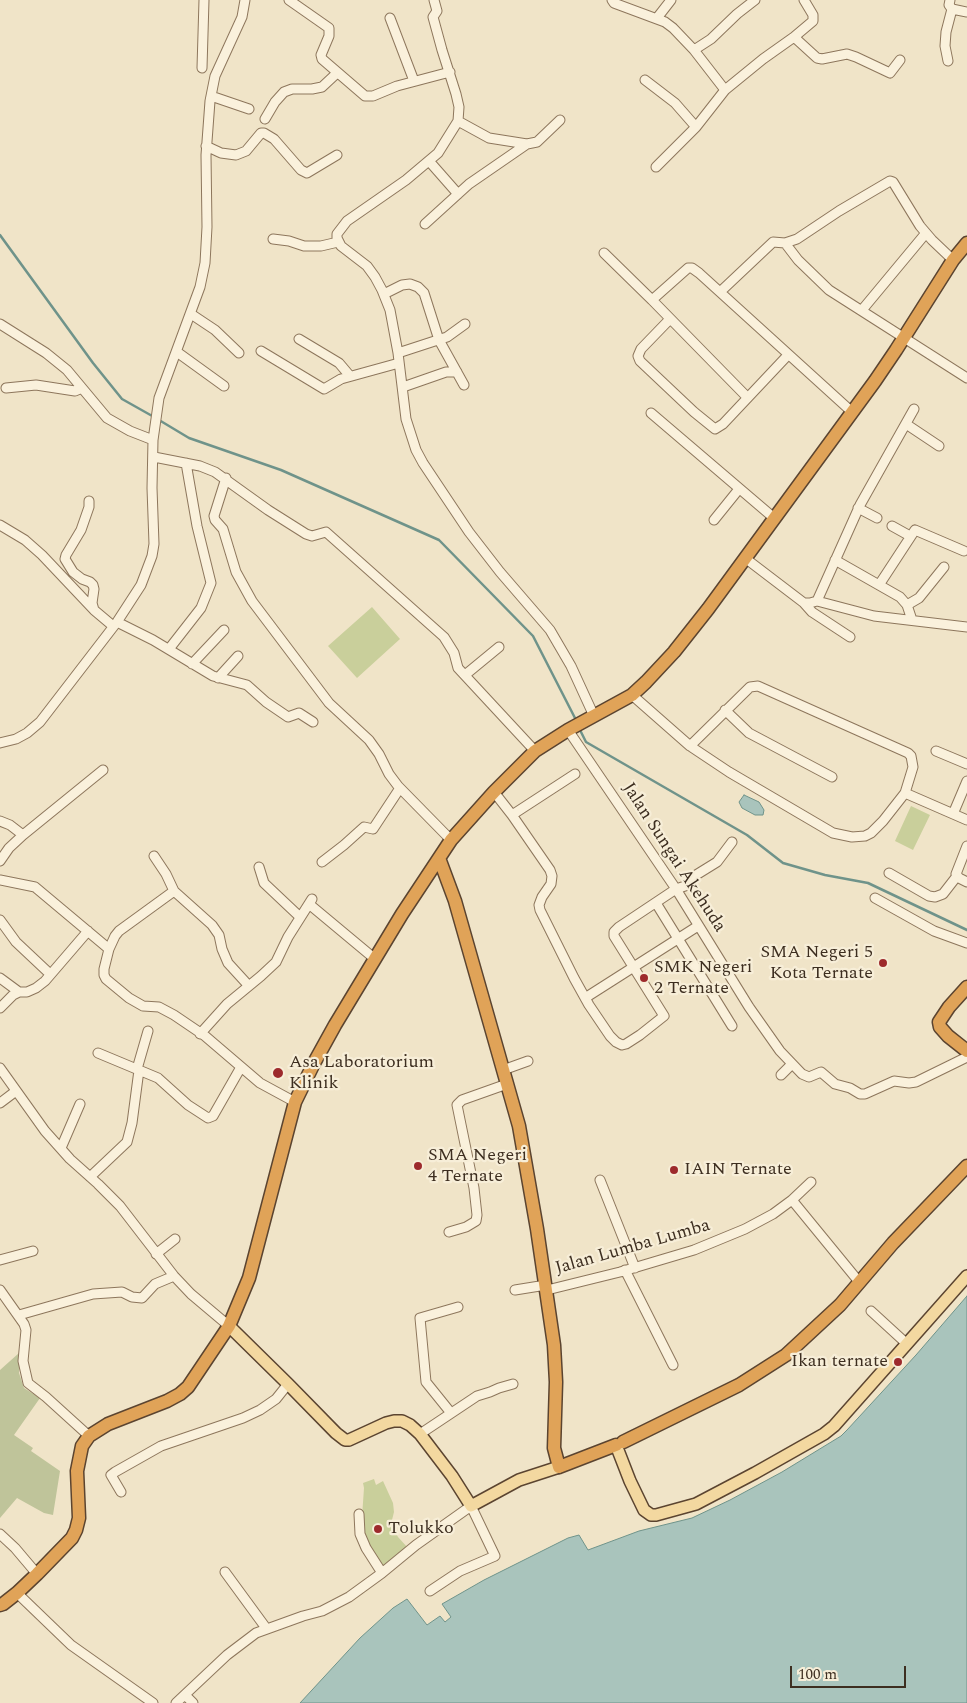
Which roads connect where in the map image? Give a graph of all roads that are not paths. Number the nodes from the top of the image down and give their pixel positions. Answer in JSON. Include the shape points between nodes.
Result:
{"nodes":[{"id":1,"x":204,"y":0,"type":"edge"},
{"id":2,"x":245,"y":0,"type":"edge"},
{"id":3,"x":289,"y":0,"type":"edge"},
{"id":4,"x":434,"y":0,"type":"edge"},
{"id":5,"x":612,"y":0,"type":"edge"},
{"id":6,"x":671,"y":0,"type":"edge"},
{"id":7,"x":755,"y":0,"type":"edge"},
{"id":8,"x":804,"y":0,"type":"edge"},
{"id":9,"x":951,"y":4,"type":"edge"},
{"id":10,"x":967,"y":12,"type":"edge"},
{"id":11,"x":390,"y":18,"type":"dead end"},
{"id":12,"x":657,"y":18,"type":"junction"},
{"id":13,"x":794,"y":37,"type":"junction"},
{"id":14,"x":694,"y":50,"type":"junction"},
{"id":15,"x":900,"y":60,"type":"dead end"},
{"id":16,"x":948,"y":61,"type":"dead end"},
{"id":17,"x":202,"y":68,"type":"dead end"},
{"id":18,"x":337,"y":72,"type":"junction"},
{"id":19,"x":450,"y":72,"type":"junction"},
{"id":20,"x":645,"y":80,"type":"dead end"},
{"id":21,"x":414,"y":81,"type":"junction"},
{"id":22,"x":725,"y":90,"type":"junction"},
{"id":23,"x":211,"y":96,"type":"junction"},
{"id":24,"x":249,"y":109,"type":"dead end"},
{"id":25,"x":265,"y":119,"type":"dead end"},
{"id":26,"x":560,"y":120,"type":"dead end"},
{"id":27,"x":458,"y":121,"type":"junction"},
{"id":28,"x":696,"y":127,"type":"junction"},
{"id":29,"x":527,"y":144,"type":"junction"},
{"id":30,"x":206,"y":146,"type":"junction"},
{"id":31,"x":337,"y":155,"type":"dead end"},
{"id":32,"x":429,"y":161,"type":"junction"},
{"id":33,"x":656,"y":168,"type":"dead end"},
{"id":34,"x":458,"y":194,"type":"junction"},
{"id":35,"x":426,"y":224,"type":"dead end"},
{"id":36,"x":926,"y":233,"type":"junction"},
{"id":37,"x":273,"y":239,"type":"dead end"},
{"id":38,"x":338,"y":242,"type":"junction"},
{"id":39,"x":785,"y":243,"type":"junction"},
{"id":40,"x":967,"y":243,"type":"edge"},
{"id":41,"x":604,"y":253,"type":"dead end"},
{"id":42,"x":952,"y":260,"type":"junction"},
{"id":43,"x":720,"y":292,"type":"junction"},
{"id":44,"x":384,"y":294,"type":"junction"},
{"id":45,"x":652,"y":300,"type":"junction"},
{"id":46,"x":862,"y":310,"type":"junction"},
{"id":47,"x":192,"y":314,"type":"junction"},
{"id":48,"x":670,"y":319,"type":"junction"},
{"id":49,"x":0,"y":324,"type":"edge"},
{"id":50,"x":465,"y":324,"type":"dead end"},
{"id":51,"x":299,"y":339,"type":"dead end"},
{"id":52,"x":903,"y":339,"type":"junction"},
{"id":53,"x":440,"y":340,"type":"junction"},
{"id":54,"x":261,"y":351,"type":"dead end"},
{"id":55,"x":177,"y":352,"type":"junction"},
{"id":56,"x":239,"y":353,"type":"dead end"},
{"id":57,"x":398,"y":353,"type":"junction"},
{"id":58,"x":788,"y":355,"type":"junction"},
{"id":59,"x":399,"y":363,"type":"junction"},
{"id":60,"x":456,"y":372,"type":"junction"},
{"id":61,"x":350,"y":376,"type":"junction"},
{"id":62,"x":967,"y":378,"type":"edge"},
{"id":63,"x":464,"y":385,"type":"dead end"},
{"id":64,"x":224,"y":386,"type":"dead end"},
{"id":65,"x":402,"y":387,"type":"junction"},
{"id":66,"x":6,"y":388,"type":"dead end"},
{"id":67,"x":82,"y":388,"type":"junction"},
{"id":68,"x":747,"y":397,"type":"junction"},
{"id":69,"x":914,"y":409,"type":"dead end"},
{"id":70,"x":852,"y":412,"type":"junction"},
{"id":71,"x":651,"y":413,"type":"dead end"},
{"id":72,"x":906,"y":424,"type":"junction"},
{"id":73,"x":154,"y":437,"type":"junction"},
{"id":74,"x":939,"y":446,"type":"dead end"},
{"id":75,"x":154,"y":457,"type":"junction"},
{"id":76,"x":186,"y":463,"type":"junction"},
{"id":77,"x":226,"y":478,"type":"junction"},
{"id":78,"x":739,"y":489,"type":"junction"},
{"id":79,"x":89,"y":501,"type":"dead end"},
{"id":80,"x":858,"y":508,"type":"junction"},
{"id":81,"x":774,"y":518,"type":"junction"},
{"id":82,"x":877,"y":518,"type":"dead end"},
{"id":83,"x":714,"y":520,"type":"dead end"},
{"id":84,"x":0,"y":525,"type":"edge"},
{"id":85,"x":892,"y":526,"type":"dead end"},
{"id":86,"x":910,"y":536,"type":"junction"},
{"id":87,"x":964,"y":551,"type":"dead end"},
{"id":88,"x":745,"y":558,"type":"junction"},
{"id":89,"x":835,"y":560,"type":"junction"},
{"id":90,"x":944,"y":567,"type":"dead end"},
{"id":91,"x":879,"y":585,"type":"junction"},
{"id":92,"x":817,"y":601,"type":"junction"},
{"id":93,"x":804,"y":603,"type":"junction"},
{"id":94,"x":907,"y":605,"type":"junction"},
{"id":95,"x":94,"y":610,"type":"junction"},
{"id":96,"x":912,"y":620,"type":"junction"},
{"id":97,"x":115,"y":624,"type":"junction"},
{"id":98,"x":967,"y":627,"type":"edge"},
{"id":99,"x":224,"y":630,"type":"dead end"},
{"id":100,"x":850,"y":637,"type":"dead end"},
{"id":101,"x":498,"y":648,"type":"dead end"},
{"id":102,"x":169,"y":649,"type":"junction"},
{"id":103,"x":238,"y":656,"type":"dead end"},
{"id":104,"x":192,"y":664,"type":"junction"},
{"id":105,"x":465,"y":676,"type":"junction"},
{"id":106,"x":218,"y":678,"type":"junction"},
{"id":107,"x":632,"y":695,"type":"junction"},
{"id":108,"x":725,"y":710,"type":"junction"},
{"id":109,"x":592,"y":717,"type":"junction"},
{"id":110,"x":313,"y":722,"type":"dead end"},
{"id":111,"x":569,"y":729,"type":"junction"},
{"id":112,"x":0,"y":743,"type":"edge"},
{"id":113,"x":690,"y":746,"type":"junction"},
{"id":114,"x":535,"y":751,"type":"junction"},
{"id":115,"x":936,"y":751,"type":"dead end"},
{"id":116,"x":967,"y":764,"type":"edge"},
{"id":117,"x":103,"y":770,"type":"dead end"},
{"id":118,"x":575,"y":774,"type":"dead end"},
{"id":119,"x":832,"y":777,"type":"dead end"},
{"id":120,"x":967,"y":780,"type":"edge"},
{"id":121,"x":400,"y":788,"type":"junction"},
{"id":122,"x":494,"y":792,"type":"junction"},
{"id":123,"x":904,"y":793,"type":"junction"},
{"id":124,"x":953,"y":814,"type":"junction"},
{"id":125,"x":512,"y":816,"type":"junction"},
{"id":126,"x":967,"y":820,"type":"edge"},
{"id":127,"x":0,"y":821,"type":"edge"},
{"id":128,"x":23,"y":835,"type":"junction"},
{"id":129,"x":451,"y":840,"type":"junction"},
{"id":130,"x":732,"y":842,"type":"dead end"},
{"id":131,"x":967,"y":846,"type":"edge"},
{"id":132,"x":154,"y":856,"type":"dead end"},
{"id":133,"x":439,"y":858,"type":"junction"},
{"id":134,"x":0,"y":861,"type":"edge"},
{"id":135,"x":322,"y":862,"type":"dead end"},
{"id":136,"x":260,"y":867,"type":"dead end"},
{"id":137,"x":889,"y":873,"type":"dead end"},
{"id":138,"x":957,"y":876,"type":"junction"},
{"id":139,"x":1,"y":882,"type":"edge"},
{"id":140,"x":967,"y":882,"type":"edge"},
{"id":141,"x":676,"y":889,"type":"junction"},
{"id":142,"x":174,"y":892,"type":"junction"},
{"id":143,"x":875,"y":898,"type":"dead end"},
{"id":144,"x":656,"y":902,"type":"junction"},
{"id":145,"x":300,"y":917,"type":"junction"},
{"id":146,"x":0,"y":920,"type":"edge"},
{"id":147,"x":698,"y":926,"type":"junction"},
{"id":148,"x":88,"y":931,"type":"junction"},
{"id":149,"x":678,"y":939,"type":"junction"},
{"id":150,"x":967,"y":943,"type":"edge"},
{"id":151,"x":109,"y":949,"type":"junction"},
{"id":152,"x":375,"y":959,"type":"junction"},
{"id":153,"x":635,"y":967,"type":"junction"},
{"id":154,"x":50,"y":974,"type":"junction"},
{"id":155,"x":0,"y":978,"type":"edge"},
{"id":156,"x":249,"y":986,"type":"junction"},
{"id":157,"x":967,"y":987,"type":"edge"},
{"id":158,"x":19,"y":992,"type":"junction"},
{"id":159,"x":585,"y":998,"type":"junction"},
{"id":160,"x":0,"y":1008,"type":"edge"},
{"id":161,"x":732,"y":1026,"type":"dead end"},
{"id":162,"x":148,"y":1031,"type":"dead end"},
{"id":163,"x":200,"y":1034,"type":"junction"},
{"id":164,"x":967,"y":1051,"type":"edge"},
{"id":165,"x":98,"y":1053,"type":"dead end"},
{"id":166,"x":967,"y":1056,"type":"edge"},
{"id":167,"x":528,"y":1061,"type":"dead end"},
{"id":168,"x":792,"y":1064,"type":"junction"},
{"id":169,"x":241,"y":1067,"type":"junction"},
{"id":170,"x":0,"y":1068,"type":"edge"},
{"id":171,"x":138,"y":1069,"type":"junction"},
{"id":172,"x":503,"y":1070,"type":"junction"},
{"id":173,"x":781,"y":1075,"type":"dead end"},
{"id":174,"x":507,"y":1084,"type":"junction"},
{"id":175,"x":16,"y":1091,"type":"junction"},
{"id":176,"x":296,"y":1102,"type":"junction"},
{"id":177,"x":0,"y":1103,"type":"edge"},
{"id":178,"x":80,"y":1104,"type":"dead end"},
{"id":179,"x":61,"y":1148,"type":"junction"},
{"id":180,"x":967,"y":1166,"type":"edge"},
{"id":181,"x":90,"y":1177,"type":"junction"},
{"id":182,"x":600,"y":1180,"type":"dead end"},
{"id":183,"x":811,"y":1182,"type":"dead end"},
{"id":184,"x":792,"y":1200,"type":"junction"},
{"id":185,"x":449,"y":1232,"type":"dead end"},
{"id":186,"x":175,"y":1239,"type":"dead end"},
{"id":187,"x":33,"y":1251,"type":"dead end"},
{"id":188,"x":156,"y":1254,"type":"junction"},
{"id":189,"x":0,"y":1260,"type":"edge"},
{"id":190,"x":635,"y":1268,"type":"junction"},
{"id":191,"x":625,"y":1270,"type":"junction"},
{"id":192,"x":174,"y":1276,"type":"junction"},
{"id":193,"x":967,"y":1276,"type":"edge"},
{"id":194,"x":860,"y":1282,"type":"junction"},
{"id":195,"x":546,"y":1287,"type":"junction"},
{"id":196,"x":0,"y":1290,"type":"edge"},
{"id":197,"x":514,"y":1290,"type":"dead end"},
{"id":198,"x":458,"y":1307,"type":"dead end"},
{"id":199,"x":870,"y":1311,"type":"dead end"},
{"id":200,"x":19,"y":1315,"type":"junction"},
{"id":201,"x":229,"y":1326,"type":"junction"},
{"id":202,"x":907,"y":1344,"type":"junction"},
{"id":203,"x":673,"y":1365,"type":"dead end"},
{"id":204,"x":288,"y":1384,"type":"junction"},
{"id":205,"x":513,"y":1384,"type":"dead end"},
{"id":206,"x":451,"y":1413,"type":"junction"},
{"id":207,"x":420,"y":1434,"type":"junction"},
{"id":208,"x":89,"y":1436,"type":"junction"},
{"id":209,"x":620,"y":1444,"type":"junction"},
{"id":210,"x":559,"y":1467,"type":"junction"},
{"id":211,"x":121,"y":1492,"type":"dead end"},
{"id":212,"x":470,"y":1506,"type":"junction"},
{"id":213,"x":359,"y":1514,"type":"dead end"},
{"id":214,"x":0,"y":1534,"type":"edge"},
{"id":215,"x":226,"y":1572,"type":"dead end"},
{"id":216,"x":382,"y":1573,"type":"junction"},
{"id":217,"x":37,"y":1574,"type":"junction"},
{"id":218,"x":430,"y":1591,"type":"dead end"},
{"id":219,"x":17,"y":1593,"type":"junction"},
{"id":220,"x":1,"y":1606,"type":"edge"},
{"id":221,"x":266,"y":1628,"type":"junction"},
{"id":222,"x":185,"y":1695,"type":"junction"},
{"id":223,"x":153,"y":1703,"type":"edge"},
{"id":224,"x":176,"y":1703,"type":"edge"},
{"id":225,"x":193,"y":1703,"type":"edge"}],
"edges":[{"from":1,"to":17,"type":"street"},
{"from":2,"to":23,"type":"street","via":[[242,17],[216,73]]},
{"from":3,"to":18,"type":"street","via":[[328,28],[329,36],[321,57]]},
{"from":4,"to":19,"type":"street","via":[[436,11],[433,17]]},
{"from":5,"to":12,"type":"street"},
{"from":6,"to":12,"type":"street"},
{"from":7,"to":14,"type":"street"},
{"from":8,"to":13,"type":"street","via":[[813,21]]},
{"from":9,"to":10,"type":"street"},
{"from":9,"to":16,"type":"street","via":[[945,46]]},
{"from":11,"to":21,"type":"street"},
{"from":12,"to":14,"type":"street","via":[[673,28]]},
{"from":13,"to":15,"type":"street","via":[[817,58],[847,54],[890,73]]},
{"from":13,"to":22,"type":"street"},
{"from":14,"to":22,"type":"street"},
{"from":18,"to":21,"type":"street","via":[[368,97]]},
{"from":18,"to":25,"type":"street","via":[[322,87],[284,92]]},
{"from":19,"to":21,"type":"street"},
{"from":19,"to":27,"type":"street","via":[[459,107]]},
{"from":20,"to":28,"type":"street","via":[[675,103]]},
{"from":22,"to":28,"type":"street"},
{"from":23,"to":24,"type":"street"},
{"from":23,"to":30,"type":"street"},
{"from":26,"to":29,"type":"street","via":[[537,142]]},
{"from":27,"to":29,"type":"street","via":[[489,138]]},
{"from":27,"to":32,"type":"street","via":[[438,153]]},
{"from":28,"to":33,"type":"street"},
{"from":29,"to":34,"type":"street"},
{"from":30,"to":31,"type":"street","via":[[229,154],[242,153],[264,133],[307,173]]},
{"from":30,"to":47,"type":"street","via":[[206,254]]},
{"from":32,"to":34,"type":"street"},
{"from":32,"to":38,"type":"street","via":[[347,221],[337,234]]},
{"from":34,"to":35,"type":"street"},
{"from":36,"to":39,"type":"street","via":[[890,181],[797,239]]},
{"from":36,"to":42,"type":"street"},
{"from":36,"to":46,"type":"street"},
{"from":37,"to":38,"type":"street","via":[[304,246]]},
{"from":38,"to":44,"type":"street","via":[[366,266]]},
{"from":39,"to":43,"type":"street","via":[[777,241],[770,244]]},
{"from":39,"to":46,"type":"street","via":[[830,290]]},
{"from":40,"to":42,"type":"highway"},
{"from":41,"to":45,"type":"street"},
{"from":42,"to":52,"type":"highway"},
{"from":43,"to":45,"type":"street","via":[[688,268]]},
{"from":43,"to":58,"type":"street"},
{"from":44,"to":53,"type":"street","via":[[402,284],[418,287],[424,293]]},
{"from":44,"to":57,"type":"street"},
{"from":45,"to":48,"type":"street"},
{"from":46,"to":52,"type":"street"},
{"from":47,"to":55,"type":"street"},
{"from":47,"to":56,"type":"street"},
{"from":48,"to":68,"type":"street"},
{"from":48,"to":68,"type":"street","via":[[641,349],[640,361],[714,429],[723,424]]},
{"from":49,"to":67,"type":"street","via":[[46,353]]},
{"from":50,"to":53,"type":"street"},
{"from":51,"to":61,"type":"street","via":[[339,364]]},
{"from":52,"to":62,"type":"street"},
{"from":52,"to":70,"type":"highway"},
{"from":53,"to":57,"type":"street"},
{"from":53,"to":60,"type":"street"},
{"from":54,"to":61,"type":"street","via":[[324,388]]},
{"from":55,"to":64,"type":"street"},
{"from":55,"to":73,"type":"street","via":[[159,398]]},
{"from":57,"to":59,"type":"street"},
{"from":58,"to":68,"type":"street"},
{"from":58,"to":70,"type":"street"},
{"from":59,"to":61,"type":"street"},
{"from":59,"to":65,"type":"street"},
{"from":60,"to":63,"type":"street"},
{"from":60,"to":65,"type":"street","via":[[446,372]]},
{"from":65,"to":109,"type":"street","via":[[406,419],[423,463],[469,532],[550,630],[571,666]]},
{"from":66,"to":67,"type":"street","via":[[36,385],[75,391]]},
{"from":67,"to":73,"type":"street","via":[[107,418],[130,431]]},
{"from":69,"to":72,"type":"street"},
{"from":70,"to":81,"type":"highway"},
{"from":71,"to":78,"type":"street"},
{"from":72,"to":74,"type":"street"},
{"from":72,"to":80,"type":"street"},
{"from":73,"to":75,"type":"street"},
{"from":75,"to":76,"type":"street"},
{"from":75,"to":97,"type":"street","via":[[152,556],[141,585]]},
{"from":76,"to":77,"type":"street"},
{"from":76,"to":102,"type":"street","via":[[211,582],[201,608]]},
{"from":77,"to":105,"type":"street","via":[[306,534],[328,534],[444,637]]},
{"from":77,"to":121,"type":"street","via":[[214,516],[223,529],[236,572],[252,601],[329,703],[369,740]]},
{"from":78,"to":81,"type":"street"},
{"from":78,"to":83,"type":"street"},
{"from":79,"to":95,"type":"street","via":[[82,530],[65,559],[73,572],[93,585]]},
{"from":80,"to":82,"type":"street"},
{"from":80,"to":89,"type":"street"},
{"from":81,"to":88,"type":"highway"},
{"from":84,"to":95,"type":"street","via":[[42,555]]},
{"from":85,"to":86,"type":"street"},
{"from":86,"to":87,"type":"street","via":[[916,530]]},
{"from":86,"to":91,"type":"street"},
{"from":88,"to":93,"type":"street"},
{"from":88,"to":107,"type":"highway","via":[[674,652]]},
{"from":89,"to":91,"type":"street"},
{"from":89,"to":92,"type":"street"},
{"from":90,"to":94,"type":"street","via":[[919,598]]},
{"from":91,"to":94,"type":"street"},
{"from":92,"to":93,"type":"street"},
{"from":92,"to":96,"type":"street","via":[[874,616]]},
{"from":93,"to":100,"type":"street"},
{"from":94,"to":96,"type":"street"},
{"from":95,"to":97,"type":"street"},
{"from":96,"to":98,"type":"street"},
{"from":97,"to":102,"type":"street"},
{"from":97,"to":112,"type":"street","via":[[34,728],[16,739]]},
{"from":99,"to":104,"type":"street"},
{"from":101,"to":105,"type":"street"},
{"from":102,"to":104,"type":"street"},
{"from":103,"to":106,"type":"street"},
{"from":104,"to":106,"type":"street"},
{"from":105,"to":114,"type":"street"},
{"from":106,"to":110,"type":"street","via":[[247,685],[288,717],[299,713]]},
{"from":107,"to":109,"type":"highway"},
{"from":107,"to":113,"type":"street"},
{"from":108,"to":113,"type":"street"},
{"from":108,"to":119,"type":"street","via":[[749,733]]},
{"from":108,"to":123,"type":"street","via":[[750,687],[758,686],[903,750],[911,756],[913,767]]},
{"from":109,"to":111,"type":"highway"},
{"from":111,"to":114,"type":"highway"},
{"from":111,"to":141,"type":"street","name":"Jalan Sungai Akehuda"},
{"from":113,"to":123,"type":"street","via":[[729,772],[842,836],[871,833]]},
{"from":114,"to":122,"type":"highway"},
{"from":115,"to":116,"type":"street"},
{"from":117,"to":128,"type":"street"},
{"from":118,"to":125,"type":"street"},
{"from":120,"to":124,"type":"street"},
{"from":121,"to":129,"type":"street"},
{"from":121,"to":135,"type":"street","via":[[373,829],[363,828]]},
{"from":122,"to":125,"type":"street"},
{"from":122,"to":129,"type":"highway"},
{"from":123,"to":124,"type":"street"},
{"from":124,"to":126,"type":"street"},
{"from":125,"to":159,"type":"street","via":[[550,870],[551,884],[539,905],[540,910]]},
{"from":127,"to":128,"type":"street"},
{"from":128,"to":134,"type":"street"},
{"from":129,"to":133,"type":"highway"},
{"from":130,"to":141,"type":"street","via":[[717,862]]},
{"from":131,"to":138,"type":"street"},
{"from":132,"to":142,"type":"street"},
{"from":133,"to":152,"type":"highway"},
{"from":133,"to":172,"type":"highway","via":[[456,901]]},
{"from":136,"to":145,"type":"street","via":[[264,883]]},
{"from":137,"to":138,"type":"street","via":[[935,897],[943,894]]},
{"from":138,"to":140,"type":"street"},
{"from":139,"to":148,"type":"street","via":[[35,887]]},
{"from":141,"to":144,"type":"street"},
{"from":141,"to":147,"type":"street","name":"Jalan Sungai Akehuda"},
{"from":142,"to":151,"type":"street","via":[[123,927]]},
{"from":142,"to":156,"type":"street","via":[[212,925],[219,935],[228,963]]},
{"from":143,"to":150,"type":"street","via":[[934,931]]},
{"from":144,"to":149,"type":"street"},
{"from":144,"to":153,"type":"street","via":[[614,932]]},
{"from":145,"to":152,"type":"street","via":[[311,901]]},
{"from":145,"to":156,"type":"street","via":[[276,962]]},
{"from":146,"to":154,"type":"street","via":[[16,942]]},
{"from":147,"to":149,"type":"street"},
{"from":147,"to":168,"type":"street","name":"Jalan Sungai Akehuda","via":[[749,1007]]},
{"from":148,"to":151,"type":"street"},
{"from":148,"to":154,"type":"street"},
{"from":149,"to":153,"type":"street"},
{"from":149,"to":161,"type":"street"},
{"from":151,"to":163,"type":"street","via":[[104,975],[111,984],[143,1006],[164,1009]]},
{"from":152,"to":176,"type":"highway","via":[[314,1063]]},
{"from":153,"to":159,"type":"street"},
{"from":153,"to":159,"type":"street","via":[[664,1016],[626,1044],[622,1045],[610,1036]]},
{"from":154,"to":158,"type":"street","via":[[36,988]]},
{"from":155,"to":158,"type":"street"},
{"from":156,"to":163,"type":"street","via":[[227,1004]]},
{"from":157,"to":164,"type":"highway","via":[[939,1022],[948,1036]]},
{"from":158,"to":160,"type":"street"},
{"from":162,"to":171,"type":"street"},
{"from":163,"to":169,"type":"street"},
{"from":165,"to":171,"type":"street"},
{"from":166,"to":168,"type":"street","name":"Jalan Sungai Akehuda","via":[[916,1082],[894,1081],[865,1094],[835,1084],[821,1072],[807,1077]]},
{"from":167,"to":172,"type":"street"},
{"from":168,"to":173,"type":"street"},
{"from":169,"to":171,"type":"street","via":[[213,1116],[208,1118],[158,1078]]},
{"from":169,"to":176,"type":"street","via":[[260,1083]]},
{"from":170,"to":175,"type":"street"},
{"from":171,"to":181,"type":"street","via":[[127,1142]]},
{"from":172,"to":174,"type":"highway"},
{"from":174,"to":185,"type":"street","via":[[462,1100],[457,1105],[477,1215],[476,1221]]},
{"from":174,"to":195,"type":"highway","via":[[519,1126]]},
{"from":175,"to":177,"type":"street"},
{"from":175,"to":179,"type":"street"},
{"from":176,"to":201,"type":"highway","via":[[249,1278]]},
{"from":178,"to":179,"type":"street"},
{"from":179,"to":181,"type":"street"},
{"from":180,"to":194,"type":"highway"},
{"from":181,"to":188,"type":"street","via":[[120,1206]]},
{"from":182,"to":190,"type":"street"},
{"from":183,"to":184,"type":"street","name":"Jalan Lumba Lumba"},
{"from":184,"to":190,"type":"street","name":"Jalan Lumba Lumba","via":[[756,1224],[730,1236]]},
{"from":184,"to":194,"type":"street"},
{"from":186,"to":188,"type":"street"},
{"from":187,"to":189,"type":"street"},
{"from":188,"to":192,"type":"street"},
{"from":190,"to":191,"type":"street","name":"Jalan Lumba Lumba"},
{"from":191,"to":195,"type":"street","name":"Jalan Lumba Lumba"},
{"from":191,"to":203,"type":"street"},
{"from":192,"to":200,"type":"street","via":[[154,1284],[142,1298],[132,1298],[122,1292],[93,1294]]},
{"from":192,"to":201,"type":"street"},
{"from":193,"to":202,"type":"main road"},
{"from":194,"to":209,"type":"highway","via":[[786,1356],[724,1393]]},
{"from":195,"to":197,"type":"street","name":"Jalan Lumba Lumba"},
{"from":195,"to":210,"type":"highway","via":[[554,1345],[554,1448]]},
{"from":196,"to":200,"type":"street"},
{"from":198,"to":206,"type":"street","via":[[420,1318],[426,1382]]},
{"from":199,"to":202,"type":"street"},
{"from":200,"to":208,"type":"street","via":[[26,1330],[23,1361],[28,1383]]},
{"from":201,"to":204,"type":"main road"},
{"from":201,"to":208,"type":"highway","via":[[180,1394],[108,1424]]},
{"from":202,"to":209,"type":"main road","via":[[824,1434],[685,1508],[656,1515],[644,1510],[630,1482]]},
{"from":204,"to":207,"type":"main road","via":[[345,1440],[394,1421],[402,1421]]},
{"from":204,"to":211,"type":"street","via":[[276,1399],[260,1410],[162,1446],[108,1476]]},
{"from":205,"to":206,"type":"street","via":[[477,1396]]},
{"from":206,"to":207,"type":"street"},
{"from":207,"to":212,"type":"main road"},
{"from":208,"to":217,"type":"highway","via":[[82,1446],[77,1471],[79,1510],[76,1530]]},
{"from":209,"to":210,"type":"highway"},
{"from":210,"to":212,"type":"main road","via":[[519,1480]]},
{"from":212,"to":216,"type":"street"},
{"from":212,"to":218,"type":"street","via":[[495,1556],[460,1571]]},
{"from":213,"to":216,"type":"street","via":[[360,1534]]},
{"from":214,"to":217,"type":"street"},
{"from":215,"to":221,"type":"street"},
{"from":216,"to":221,"type":"street","via":[[328,1608]]},
{"from":217,"to":219,"type":"highway"},
{"from":219,"to":220,"type":"highway"},
{"from":219,"to":223,"type":"street","via":[[71,1644]]},
{"from":221,"to":222,"type":"street","via":[[227,1655]]},
{"from":222,"to":224,"type":"street"},
{"from":222,"to":225,"type":"street"}]}
